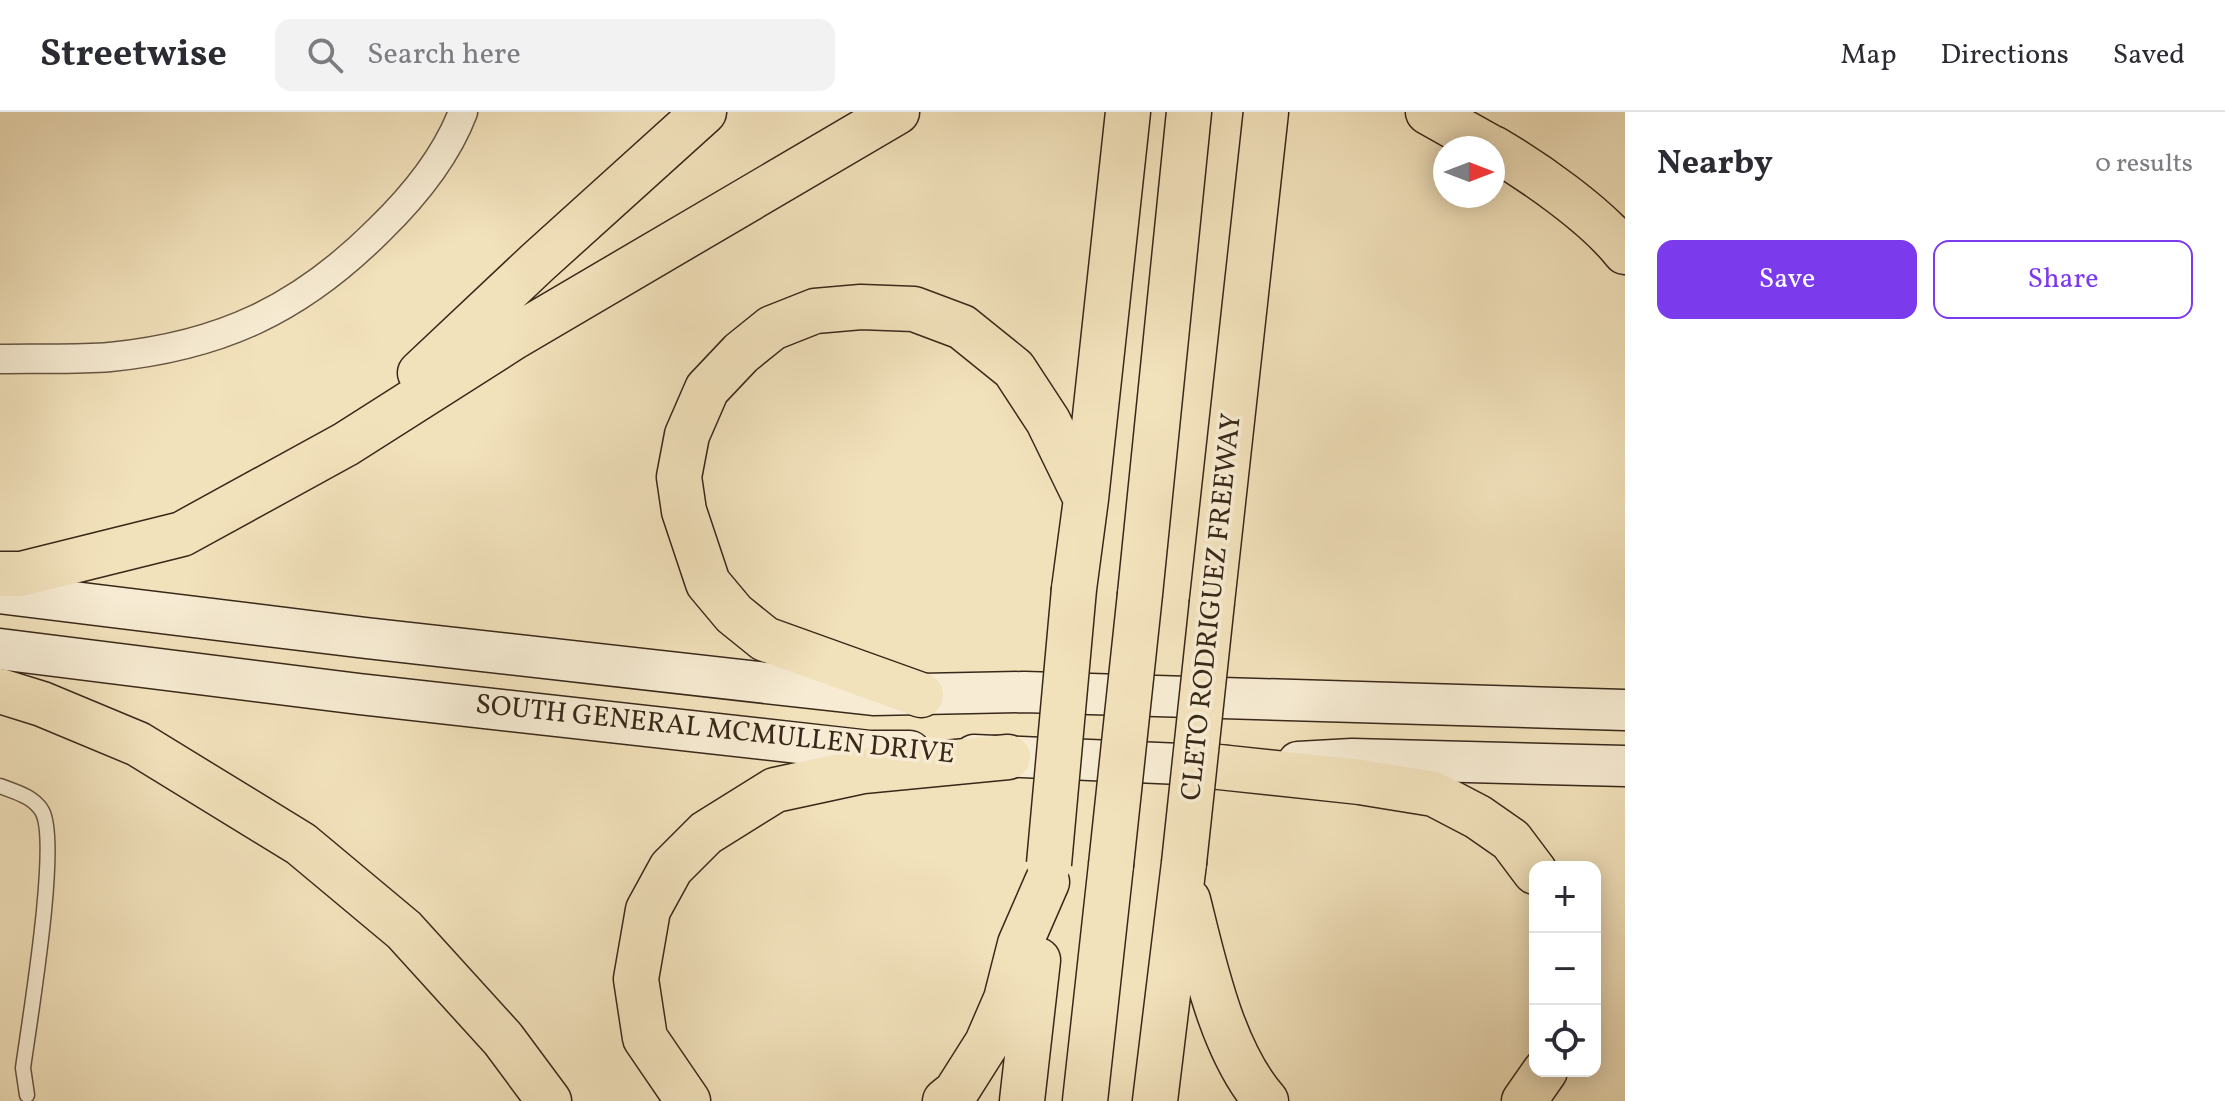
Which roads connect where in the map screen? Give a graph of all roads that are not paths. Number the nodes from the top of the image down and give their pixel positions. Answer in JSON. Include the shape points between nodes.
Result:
{"nodes":[{"id":1,"x":463,"y":112,"type":"edge"},
{"id":2,"x":704,"y":112,"type":"edge"},
{"id":3,"x":897,"y":112,"type":"edge"},
{"id":4,"x":1128,"y":112,"type":"edge"},
{"id":5,"x":1189,"y":112,"type":"edge"},
{"id":6,"x":1266,"y":112,"type":"edge"},
{"id":7,"x":1428,"y":112,"type":"edge"},
{"id":8,"x":1471,"y":136,"type":"edge"},
{"id":9,"x":1505,"y":155,"type":"edge"},
{"id":10,"x":1625,"y":252,"type":"edge"},
{"id":11,"x":0,"y":359,"type":"edge"},
{"id":12,"x":346,"y":444,"type":"junction"},
{"id":13,"x":1086,"y":499,"type":"junction"},
{"id":14,"x":0,"y":574,"type":"edge"},
{"id":15,"x":0,"y":593,"type":"edge"},
{"id":16,"x":0,"y":649,"type":"edge"},
{"id":17,"x":0,"y":691,"type":"edge"},
{"id":18,"x":921,"y":695,"type":"junction"},
{"id":19,"x":1625,"y":710,"type":"edge"},
{"id":20,"x":1008,"y":757,"type":"junction"},
{"id":21,"x":1625,"y":766,"type":"edge"},
{"id":22,"x":1219,"y":767,"type":"junction"},
{"id":23,"x":0,"y":786,"type":"edge"},
{"id":24,"x":1529,"y":864,"type":"edge"},
{"id":25,"x":1183,"y":871,"type":"junction"},
{"id":26,"x":1048,"y":873,"type":"junction"},
{"id":27,"x":1541,"y":1077,"type":"edge"},
{"id":28,"x":27,"y":1095,"type":"dead end"},
{"id":29,"x":549,"y":1101,"type":"edge"},
{"id":30,"x":688,"y":1101,"type":"edge"},
{"id":31,"x":945,"y":1101,"type":"edge"},
{"id":32,"x":1022,"y":1101,"type":"edge"},
{"id":33,"x":1085,"y":1101,"type":"edge"},
{"id":34,"x":1155,"y":1101,"type":"edge"},
{"id":35,"x":1266,"y":1101,"type":"edge"},
{"id":36,"x":1524,"y":1101,"type":"edge"}],
"edges":[{"from":1,"to":11,"type":"street","via":[[431,171],[397,213],[324,279],[265,317],[220,336],[109,357]]},
{"from":2,"to":12,"type":"highway"},
{"from":3,"to":12,"type":"highway","via":[[514,337]]},
{"from":4,"to":13,"type":"highway"},
{"from":5,"to":33,"type":"highway","bridge":true},
{"from":6,"to":25,"type":"highway","name":"CLETO RODRIGUEZ FREEWAY","bridge":true},
{"from":7,"to":8,"type":"highway"},
{"from":9,"to":10,"type":"highway"},
{"from":12,"to":14,"type":"highway","via":[[182,534],[37,571]]},
{"from":13,"to":18,"type":"highway","via":[[1048,421],[1014,369],[962,327],[914,309],[815,311],[772,328],[707,389],[687,435],[679,477],[684,511],[708,583],[765,639]]},
{"from":13,"to":26,"type":"highway","bridge":true},
{"from":15,"to":18,"type":"main road","name":"SOUTH GENERAL MCMULLEN DRIVE","via":[[873,695]]},
{"from":16,"to":20,"type":"main road","name":"SOUTH GENERAL MCMULLEN DRIVE","via":[[870,751]]},
{"from":17,"to":29,"type":"highway","via":[[138,744],[301,844],[404,930],[503,1039]]},
{"from":18,"to":19,"type":"main road","name":"SOUTH GENERAL MCMULLEN DRIVE","via":[[1024,692]]},
{"from":20,"to":22,"type":"main road","name":"SOUTH GENERAL MCMULLEN DRIVE"},
{"from":20,"to":30,"type":"highway","via":[[863,771],[775,790],[706,833],[671,868],[648,910],[636,979],[645,1038]]},
{"from":21,"to":22,"type":"main road","name":"SOUTH GENERAL MCMULLEN DRIVE","via":[[1352,759]]},
{"from":22,"to":24,"type":"highway","via":[[1434,794],[1511,840]]},
{"from":23,"to":28,"type":"lane","via":[[31,798],[48,831],[48,875],[23,1068]]},
{"from":25,"to":34,"type":"highway","name":"CLETO RODRIGUEZ FREEWAY"},
{"from":25,"to":35,"type":"highway","via":[[1228,1038]]},
{"from":26,"to":31,"type":"highway","via":[[987,1043]]},
{"from":26,"to":32,"type":"highway"},
{"from":27,"to":36,"type":"highway"}]}
